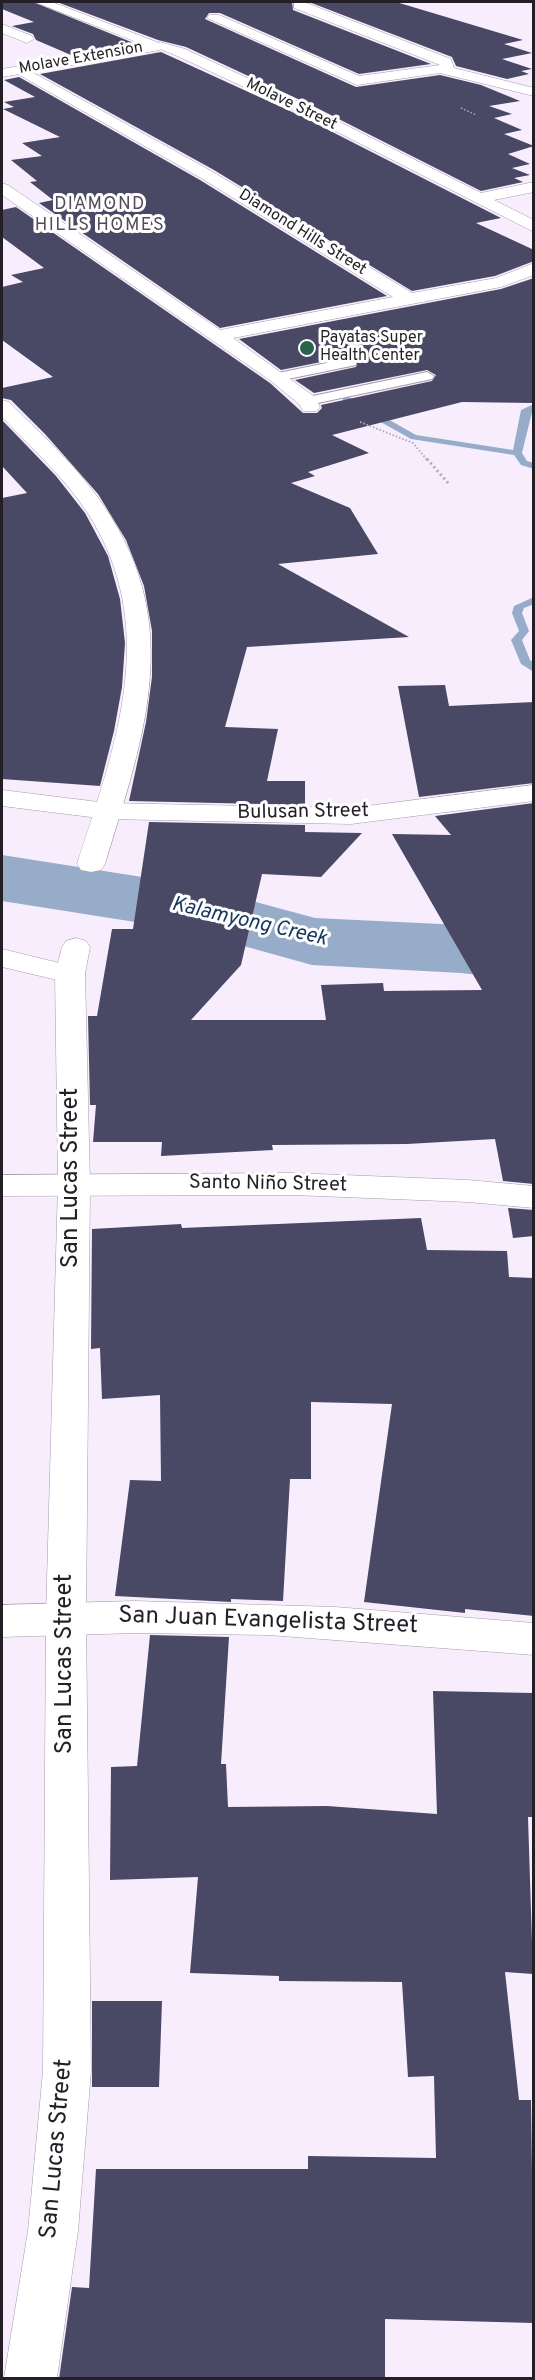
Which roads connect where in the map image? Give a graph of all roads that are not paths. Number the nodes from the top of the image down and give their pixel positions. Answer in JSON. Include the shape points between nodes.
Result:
{"nodes":[{"id":1,"x":41,"y":2,"type":"edge"},
{"id":2,"x":299,"y":5,"type":"dead end"},
{"id":3,"x":214,"y":18,"type":"dead end"},
{"id":4,"x":4,"y":30,"type":"edge"},
{"id":5,"x":249,"y":34,"type":"junction"},
{"id":6,"x":228,"y":37,"type":"dead end"},
{"id":7,"x":27,"y":39,"type":"dead end"},
{"id":8,"x":196,"y":42,"type":"dead end"},
{"id":9,"x":160,"y":46,"type":"junction"},
{"id":10,"x":430,"y":62,"type":"junction"},
{"id":11,"x":21,"y":70,"type":"junction"},
{"id":12,"x":2,"y":73,"type":"edge"},
{"id":13,"x":487,"y":82,"type":"junction"},
{"id":14,"x":534,"y":92,"type":"edge"},
{"id":15,"x":534,"y":104,"type":"edge"},
{"id":16,"x":534,"y":187,"type":"edge"},
{"id":17,"x":2,"y":188,"type":"edge"},
{"id":18,"x":477,"y":199,"type":"junction"},
{"id":19,"x":534,"y":227,"type":"edge"},
{"id":20,"x":534,"y":268,"type":"edge"},
{"id":21,"x":410,"y":300,"type":"junction"},
{"id":22,"x":216,"y":336,"type":"junction"},
{"id":23,"x":351,"y":362,"type":"dead end"},
{"id":24,"x":427,"y":376,"type":"dead end"},
{"id":25,"x":278,"y":377,"type":"junction"},
{"id":26,"x":309,"y":404,"type":"joint"},
{"id":27,"x":2,"y":406,"type":"edge"},
{"id":28,"x":534,"y":793,"type":"edge"},
{"id":29,"x":2,"y":798,"type":"edge"},
{"id":30,"x":107,"y":811,"type":"junction"},
{"id":31,"x":91,"y":864,"type":"dead end"},
{"id":32,"x":2,"y":958,"type":"edge"},
{"id":33,"x":74,"y":1184,"type":"junction"},
{"id":34,"x":2,"y":1186,"type":"edge"},
{"id":35,"x":534,"y":1197,"type":"edge"},
{"id":36,"x":66,"y":1617,"type":"junction"},
{"id":37,"x":2,"y":1621,"type":"edge"},
{"id":38,"x":534,"y":1639,"type":"edge"},
{"id":39,"x":30,"y":2379,"type":"edge"}],
"edges":[{"from":1,"to":9,"type":"street","name":"Molave Street"},
{"from":2,"to":10,"type":"street"},
{"from":3,"to":5,"type":"street"},
{"from":4,"to":7,"type":"street"},
{"from":5,"to":6,"type":"street"},
{"from":5,"to":10,"type":"street","via":[[362,81]]},
{"from":8,"to":9,"type":"street","name":"Molave Extension"},
{"from":9,"to":11,"type":"street","name":"Molave Extension"},
{"from":9,"to":18,"type":"street","name":"Molave Street","via":[[309,112]]},
{"from":10,"to":13,"type":"street"},
{"from":11,"to":12,"type":"street","name":"Molave Extension"},
{"from":11,"to":21,"type":"street","name":"Diamond Hills Street","via":[[207,175]]},
{"from":13,"to":14,"type":"street"},
{"from":13,"to":15,"type":"street"},
{"from":16,"to":18,"type":"street"},
{"from":17,"to":22,"type":"street"},
{"from":18,"to":19,"type":"street","name":"Molave Street"},
{"from":20,"to":21,"type":"street","via":[[501,282]]},
{"from":21,"to":22,"type":"street","name":"Diamond Hills Street"},
{"from":22,"to":25,"type":"street"},
{"from":23,"to":25,"type":"lane"},
{"from":24,"to":26,"type":"lane"},
{"from":25,"to":26,"type":"street"},
{"from":27,"to":30,"type":"street","via":[[99,514],[127,570],[141,646],[140,683]]},
{"from":28,"to":30,"type":"street","name":"Bulusan Street","via":[[351,816]]},
{"from":29,"to":30,"type":"street","name":"Bulusan Street"},
{"from":30,"to":31,"type":"street"},
{"from":32,"to":33,"type":"street","name":"San Lucas Street","via":[[73,961]]},
{"from":33,"to":34,"type":"street","name":"Santo Niño Street"},
{"from":33,"to":35,"type":"street","name":"Santo Niño Street","via":[[293,1184]]},
{"from":33,"to":36,"type":"street","name":"San Lucas Street"},
{"from":36,"to":37,"type":"street","name":"San Juan Evangelista Street"},
{"from":36,"to":38,"type":"street","name":"San Juan Evangelista Street","via":[[290,1620]]},
{"from":36,"to":39,"type":"street","name":"San Lucas Street","via":[[67,2071],[53,2231]]}]}
